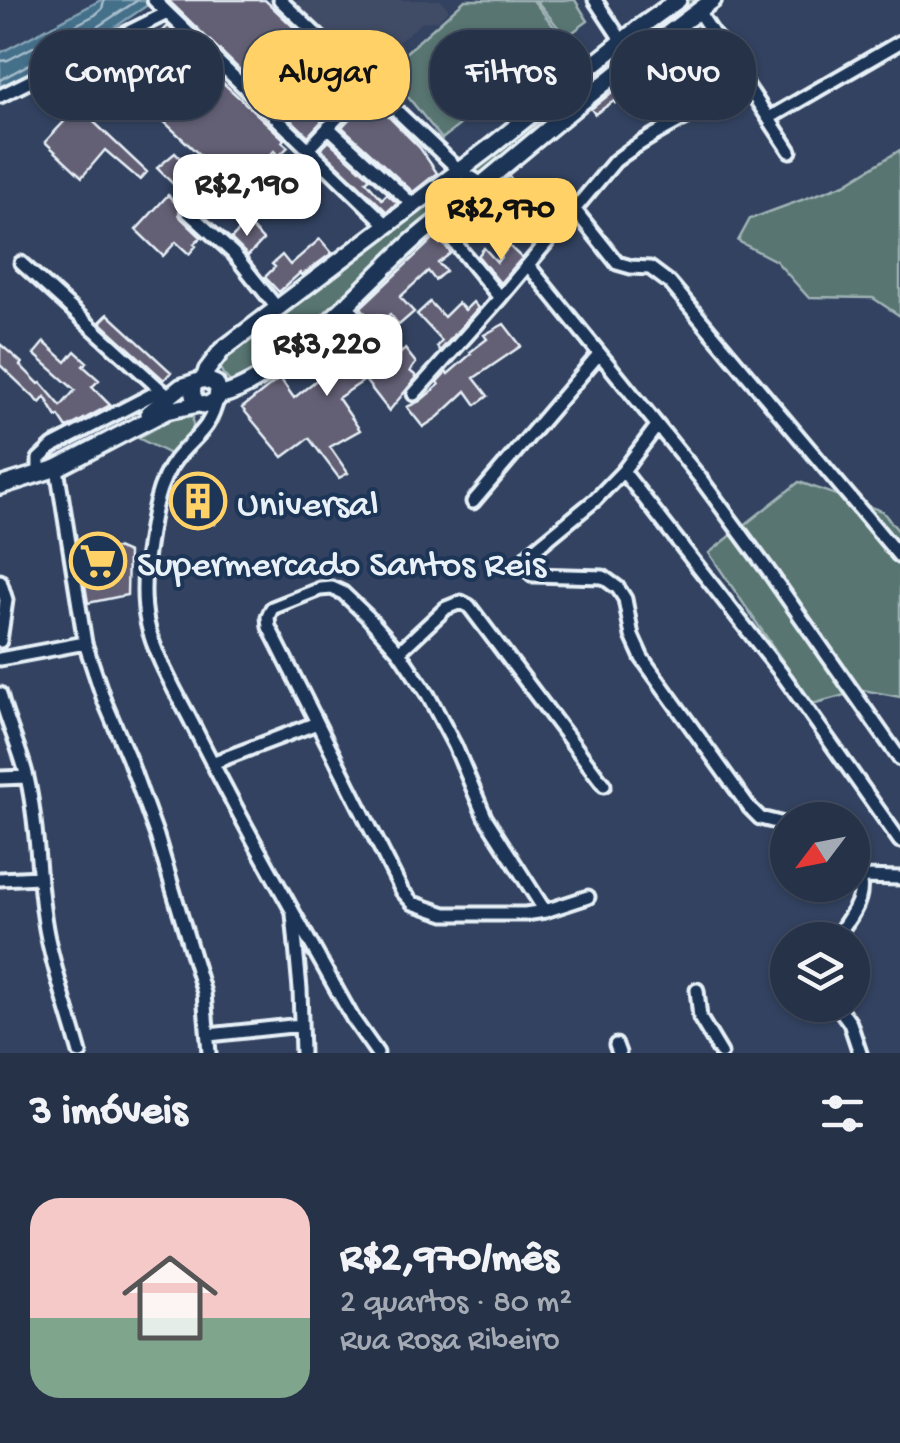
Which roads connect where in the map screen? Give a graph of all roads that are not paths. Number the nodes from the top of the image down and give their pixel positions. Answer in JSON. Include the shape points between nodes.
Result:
{"nodes":[{"id":1,"x":280,"y":0,"type":"edge"},
{"id":2,"x":596,"y":0,"type":"edge"},
{"id":3,"x":678,"y":0,"type":"edge"},
{"id":4,"x":713,"y":0,"type":"edge"},
{"id":5,"x":160,"y":6,"type":"edge"},
{"id":6,"x":698,"y":11,"type":"junction"},
{"id":7,"x":312,"y":30,"type":"edge"},
{"id":8,"x":615,"y":30,"type":"edge"},
{"id":9,"x":638,"y":30,"type":"edge"},
{"id":10,"x":711,"y":30,"type":"edge"},
{"id":11,"x":900,"y":42,"type":"edge"},
{"id":12,"x":611,"y":51,"type":"edge"},
{"id":13,"x":0,"y":96,"type":"edge"},
{"id":14,"x":756,"y":98,"type":"edge"},
{"id":15,"x":769,"y":118,"type":"junction"},
{"id":16,"x":335,"y":120,"type":"edge"},
{"id":17,"x":407,"y":120,"type":"edge"},
{"id":18,"x":682,"y":120,"type":"edge"},
{"id":19,"x":328,"y":128,"type":"junction"},
{"id":20,"x":309,"y":148,"type":"junction"},
{"id":21,"x":790,"y":151,"type":"dead end"},
{"id":22,"x":459,"y":170,"type":"junction"},
{"id":23,"x":482,"y":184,"type":"junction"},
{"id":24,"x":413,"y":205,"type":"junction"},
{"id":25,"x":574,"y":209,"type":"junction"},
{"id":26,"x":188,"y":212,"type":"dead end"},
{"id":27,"x":437,"y":220,"type":"junction"},
{"id":28,"x":387,"y":225,"type":"junction"},
{"id":29,"x":22,"y":263,"type":"dead end"},
{"id":30,"x":528,"y":265,"type":"junction"},
{"id":31,"x":500,"y":298,"type":"junction"},
{"id":32,"x":346,"y":304,"type":"junction"},
{"id":33,"x":278,"y":309,"type":"junction"},
{"id":34,"x":598,"y":354,"type":"junction"},
{"id":35,"x":216,"y":356,"type":"junction"},
{"id":36,"x":386,"y":360,"type":"dead end"},
{"id":37,"x":200,"y":381,"type":"junction"},
{"id":38,"x":239,"y":390,"type":"junction"},
{"id":39,"x":165,"y":393,"type":"junction"},
{"id":40,"x":414,"y":394,"type":"dead end"},
{"id":41,"x":209,"y":401,"type":"junction"},
{"id":42,"x":656,"y":426,"type":"junction"},
{"id":43,"x":130,"y":428,"type":"junction"},
{"id":44,"x":58,"y":468,"type":"junction"},
{"id":45,"x":622,"y":472,"type":"junction"},
{"id":46,"x":39,"y":475,"type":"junction"},
{"id":47,"x":0,"y":486,"type":"edge"},
{"id":48,"x":474,"y":502,"type":"dead end"},
{"id":49,"x":900,"y":556,"type":"edge"},
{"id":50,"x":0,"y":581,"type":"edge"},
{"id":51,"x":0,"y":640,"type":"edge"},
{"id":52,"x":85,"y":643,"type":"junction"},
{"id":53,"x":399,"y":652,"type":"junction"},
{"id":54,"x":0,"y":659,"type":"edge"},
{"id":55,"x":0,"y":694,"type":"edge"},
{"id":56,"x":317,"y":723,"type":"junction"},
{"id":57,"x":900,"y":760,"type":"edge"},
{"id":58,"x":212,"y":763,"type":"junction"},
{"id":59,"x":28,"y":776,"type":"junction"},
{"id":60,"x":0,"y":778,"type":"edge"},
{"id":61,"x":604,"y":785,"type":"dead end"},
{"id":62,"x":770,"y":820,"type":"edge"},
{"id":63,"x":900,"y":841,"type":"edge"},
{"id":64,"x":40,"y":876,"type":"junction"},
{"id":65,"x":870,"y":877,"type":"edge"},
{"id":66,"x":900,"y":878,"type":"edge"},
{"id":67,"x":0,"y":879,"type":"edge"},
{"id":68,"x":588,"y":898,"type":"dead end"},
{"id":69,"x":292,"y":910,"type":"junction"},
{"id":70,"x":545,"y":911,"type":"junction"},
{"id":71,"x":697,"y":990,"type":"dead end"},
{"id":72,"x":849,"y":1022,"type":"edge"},
{"id":73,"x":301,"y":1025,"type":"junction"},
{"id":74,"x":208,"y":1035,"type":"junction"},
{"id":75,"x":80,"y":1053,"type":"edge"},
{"id":76,"x":209,"y":1053,"type":"edge"},
{"id":77,"x":302,"y":1053,"type":"edge"},
{"id":78,"x":376,"y":1053,"type":"edge"},
{"id":79,"x":721,"y":1053,"type":"edge"},
{"id":80,"x":860,"y":1053,"type":"edge"}],
"edges":[{"from":1,"to":7,"type":"street"},
{"from":2,"to":8,"type":"street"},
{"from":3,"to":9,"type":"main road"},
{"from":4,"to":6,"type":"main road"},
{"from":5,"to":13,"type":"street"},
{"from":5,"to":20,"type":"street"},
{"from":6,"to":10,"type":"street"},
{"from":6,"to":23,"type":"main road"},
{"from":11,"to":15,"type":"street"},
{"from":12,"to":22,"type":"main road"},
{"from":14,"to":15,"type":"street"},
{"from":15,"to":21,"type":"street"},
{"from":16,"to":19,"type":"street"},
{"from":17,"to":22,"type":"street"},
{"from":18,"to":25,"type":"street","via":[[615,161]]},
{"from":19,"to":20,"type":"street"},
{"from":19,"to":24,"type":"street"},
{"from":20,"to":28,"type":"street"},
{"from":22,"to":23,"type":"street"},
{"from":22,"to":24,"type":"main road"},
{"from":23,"to":27,"type":"main road"},
{"from":24,"to":28,"type":"main road"},
{"from":25,"to":30,"type":"street"},
{"from":25,"to":49,"type":"street","via":[[618,263],[650,268],[670,283]]},
{"from":26,"to":33,"type":"street"},
{"from":27,"to":31,"type":"street"},
{"from":27,"to":32,"type":"main road"},
{"from":28,"to":33,"type":"main road"},
{"from":29,"to":39,"type":"street"},
{"from":30,"to":31,"type":"street"},
{"from":30,"to":34,"type":"street"},
{"from":31,"to":40,"type":"street"},
{"from":32,"to":36,"type":"street"},
{"from":32,"to":38,"type":"main road"},
{"from":33,"to":35,"type":"main road"},
{"from":34,"to":42,"type":"street"},
{"from":34,"to":48,"type":"street"},
{"from":35,"to":37,"type":"main road"},
{"from":35,"to":38,"type":"main road","via":[[220,378]]},
{"from":37,"to":39,"type":"main road"},
{"from":37,"to":41,"type":"main road","via":[[192,394]]},
{"from":37,"to":41,"type":"main road","via":[[216,384]]},
{"from":38,"to":41,"type":"main road"},
{"from":39,"to":43,"type":"main road"},
{"from":39,"to":46,"type":"street","via":[[53,446],[39,460]]},
{"from":41,"to":43,"type":"main road"},
{"from":41,"to":58,"type":"street","via":[[200,434],[173,462],[160,491],[144,588],[161,660]]},
{"from":42,"to":45,"type":"street"},
{"from":42,"to":57,"type":"street","via":[[767,568]]},
{"from":43,"to":44,"type":"main road"},
{"from":44,"to":46,"type":"main road"},
{"from":44,"to":52,"type":"street"},
{"from":45,"to":62,"type":"street","via":[[528,555],[526,566],[533,575],[603,578],[618,588],[642,658],[749,807]]},
{"from":45,"to":63,"type":"street","via":[[786,678]]},
{"from":46,"to":47,"type":"main road"},
{"from":50,"to":51,"type":"street","via":[[6,600]]},
{"from":52,"to":54,"type":"street"},
{"from":52,"to":74,"type":"street","via":[[157,836],[204,993]]},
{"from":53,"to":56,"type":"street","via":[[332,588],[272,608],[269,626]]},
{"from":53,"to":61,"type":"street","via":[[446,608],[469,606]]},
{"from":53,"to":70,"type":"street","via":[[446,729],[485,817]]},
{"from":55,"to":59,"type":"street"},
{"from":56,"to":58,"type":"street"},
{"from":56,"to":70,"type":"street","via":[[414,903],[445,914]]},
{"from":58,"to":69,"type":"street"},
{"from":59,"to":60,"type":"street"},
{"from":59,"to":64,"type":"street"},
{"from":64,"to":67,"type":"street"},
{"from":64,"to":75,"type":"street","via":[[47,934]]},
{"from":65,"to":66,"type":"street"},
{"from":68,"to":70,"type":"street"},
{"from":69,"to":73,"type":"street"},
{"from":69,"to":78,"type":"street"},
{"from":71,"to":79,"type":"street","via":[[700,1018]]},
{"from":72,"to":80,"type":"street"},
{"from":73,"to":74,"type":"street"},
{"from":73,"to":77,"type":"street"},
{"from":74,"to":76,"type":"street"}]}
